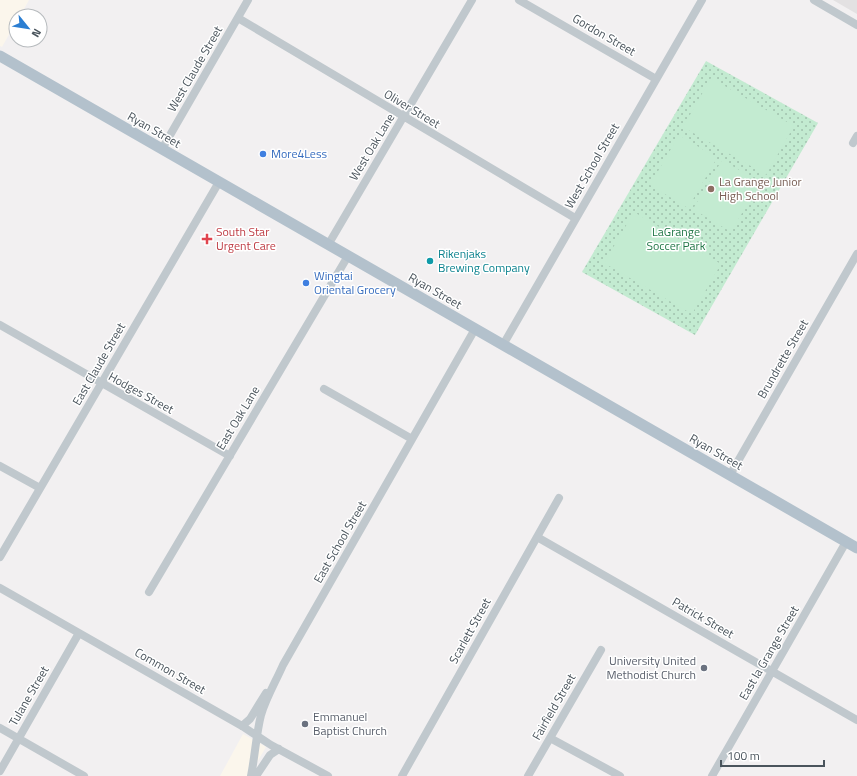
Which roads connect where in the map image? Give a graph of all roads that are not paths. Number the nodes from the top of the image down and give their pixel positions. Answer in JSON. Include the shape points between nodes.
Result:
{"nodes":[{"id":1,"x":248,"y":0,"type":"edge"},
{"id":2,"x":472,"y":0,"type":"edge"},
{"id":3,"x":520,"y":0,"type":"edge"},
{"id":4,"x":702,"y":0,"type":"edge"},
{"id":5,"x":814,"y":0,"type":"edge"},
{"id":6,"x":238,"y":18,"type":"junction"},
{"id":7,"x":857,"y":25,"type":"edge"},
{"id":8,"x":0,"y":56,"type":"edge"},
{"id":9,"x":656,"y":79,"type":"junction"},
{"id":10,"x":404,"y":118,"type":"junction"},
{"id":11,"x":857,"y":136,"type":"edge"},
{"id":12,"x":853,"y":144,"type":"dead end"},
{"id":13,"x":162,"y":149,"type":"junction"},
{"id":14,"x":219,"y":182,"type":"junction"},
{"id":15,"x":575,"y":218,"type":"junction"},
{"id":16,"x":328,"y":244,"type":"junction"},
{"id":17,"x":857,"y":254,"type":"edge"},
{"id":18,"x":348,"y":256,"type":"junction"},
{"id":19,"x":0,"y":325,"type":"edge"},
{"id":20,"x":475,"y":329,"type":"junction"},
{"id":21,"x":502,"y":345,"type":"junction"},
{"id":22,"x":102,"y":384,"type":"junction"},
{"id":23,"x":324,"y":389,"type":"dead end"},
{"id":24,"x":412,"y":439,"type":"junction"},
{"id":25,"x":230,"y":456,"type":"junction"},
{"id":26,"x":0,"y":466,"type":"edge"},
{"id":27,"x":730,"y":475,"type":"junction"},
{"id":28,"x":40,"y":488,"type":"junction"},
{"id":29,"x":559,"y":498,"type":"dead end"},
{"id":30,"x":537,"y":536,"type":"junction"},
{"id":31,"x":846,"y":542,"type":"junction"},
{"id":32,"x":857,"y":548,"type":"edge"},
{"id":33,"x":0,"y":557,"type":"edge"},
{"id":34,"x":0,"y":588,"type":"edge"},
{"id":35,"x":149,"y":592,"type":"dead end"},
{"id":36,"x":78,"y":633,"type":"junction"},
{"id":37,"x":601,"y":650,"type":"dead end"},
{"id":38,"x":284,"y":665,"type":"junction"},
{"id":39,"x":772,"y":671,"type":"junction"},
{"id":40,"x":857,"y":720,"type":"edge"},
{"id":41,"x":242,"y":726,"type":"junction"},
{"id":42,"x":0,"y":728,"type":"edge"},
{"id":43,"x":256,"y":735,"type":"junction"},
{"id":44,"x":19,"y":738,"type":"junction"},
{"id":45,"x":550,"y":738,"type":"junction"},
{"id":46,"x":280,"y":749,"type":"junction"},
{"id":47,"x":0,"y":771,"type":"edge"},
{"id":48,"x":84,"y":776,"type":"edge"},
{"id":49,"x":251,"y":776,"type":"edge"},
{"id":50,"x":256,"y":776,"type":"edge"},
{"id":51,"x":328,"y":776,"type":"edge"},
{"id":52,"x":402,"y":776,"type":"edge"},
{"id":53,"x":528,"y":776,"type":"edge"},
{"id":54,"x":620,"y":776,"type":"edge"},
{"id":55,"x":712,"y":776,"type":"edge"}],
"edges":[{"from":1,"to":6,"type":"street","name":"West Claude Street"},
{"from":2,"to":10,"type":"street","name":"West Oak Lane"},
{"from":3,"to":9,"type":"street","name":"Gordon Street"},
{"from":4,"to":9,"type":"street","name":"West School Street"},
{"from":5,"to":7,"type":"street"},
{"from":6,"to":10,"type":"street","name":"Oliver Street"},
{"from":6,"to":13,"type":"street","name":"West Claude Street"},
{"from":8,"to":13,"type":"main road","name":"Ryan Street"},
{"from":9,"to":15,"type":"street","name":"West School Street"},
{"from":10,"to":15,"type":"street","name":"Oliver Street"},
{"from":10,"to":16,"type":"street","name":"West Oak Lane"},
{"from":11,"to":12,"type":"street"},
{"from":13,"to":14,"type":"main road","name":"Ryan Street"},
{"from":14,"to":16,"type":"main road","name":"Ryan Street"},
{"from":14,"to":22,"type":"street","name":"East Claude Street"},
{"from":15,"to":21,"type":"street","name":"West School Street"},
{"from":16,"to":18,"type":"main road","name":"Ryan Street"},
{"from":17,"to":27,"type":"street","name":"Brundrette Street"},
{"from":18,"to":20,"type":"main road","name":"Ryan Street"},
{"from":18,"to":25,"type":"street","name":"East Oak Lane"},
{"from":19,"to":22,"type":"street","name":"Hodges Street"},
{"from":20,"to":21,"type":"main road","name":"Ryan Street"},
{"from":20,"to":24,"type":"street","name":"East School Street"},
{"from":21,"to":27,"type":"main road","name":"Ryan Street"},
{"from":22,"to":25,"type":"street","name":"Hodges Street"},
{"from":22,"to":28,"type":"street","name":"East Claude Street"},
{"from":23,"to":24,"type":"street"},
{"from":24,"to":38,"type":"street","name":"East School Street"},
{"from":25,"to":35,"type":"street","name":"East Oak Lane"},
{"from":26,"to":28,"type":"street"},
{"from":27,"to":31,"type":"main road","name":"Ryan Street"},
{"from":28,"to":33,"type":"street","name":"East Claude Street"},
{"from":29,"to":30,"type":"street","name":"Scarlett Street"},
{"from":30,"to":39,"type":"street","name":"Patrick Street"},
{"from":30,"to":52,"type":"street","name":"Scarlett Street"},
{"from":31,"to":32,"type":"main road","name":"Ryan Street"},
{"from":31,"to":39,"type":"street","name":"East la Grange Street"},
{"from":34,"to":36,"type":"street","name":"Common Street"},
{"from":36,"to":41,"type":"street","name":"Common Street"},
{"from":36,"to":44,"type":"street","name":"Tulane Street"},
{"from":37,"to":45,"type":"street","name":"Fairfield Street"},
{"from":38,"to":41,"type":"street","via":[[250,719]]},
{"from":38,"to":43,"type":"street","name":"East School Street","via":[[262,713]]},
{"from":39,"to":40,"type":"street","name":"Patrick Street"},
{"from":39,"to":55,"type":"street","name":"East la Grange Street"},
{"from":41,"to":43,"type":"street","name":"Common Street"},
{"from":42,"to":44,"type":"street"},
{"from":43,"to":46,"type":"street","name":"Common Street"},
{"from":43,"to":49,"type":"street","name":"East School Street"},
{"from":44,"to":47,"type":"street","name":"Tulane Street"},
{"from":44,"to":48,"type":"street"},
{"from":45,"to":53,"type":"street","name":"Fairfield Street"},
{"from":45,"to":54,"type":"street"},
{"from":46,"to":50,"type":"street","via":[[270,755]]},
{"from":46,"to":51,"type":"street","name":"Common Street"}]}
